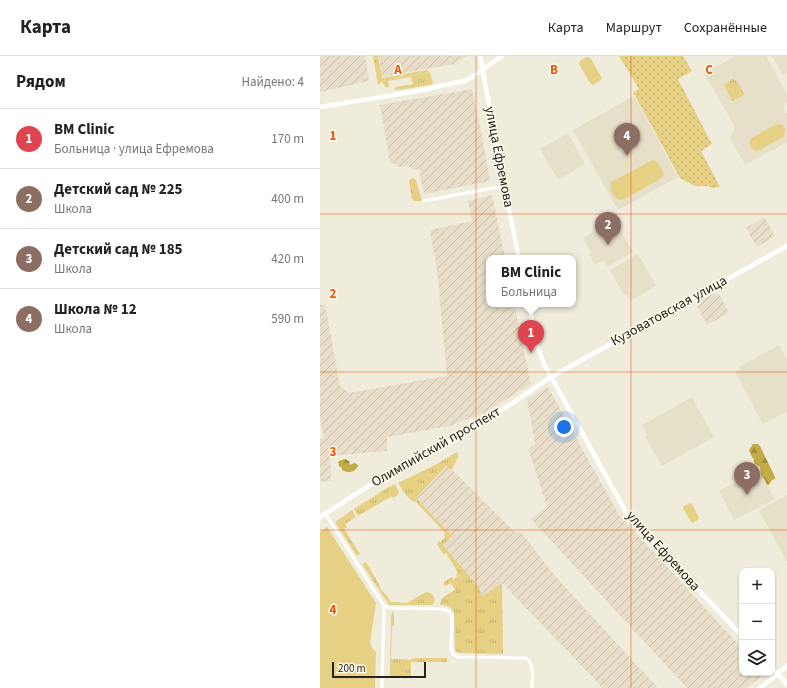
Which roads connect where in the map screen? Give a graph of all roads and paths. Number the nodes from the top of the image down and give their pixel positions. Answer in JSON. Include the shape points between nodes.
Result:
{"nodes":[{"id":1,"x":480,"y":56,"type":"edge"},
{"id":2,"x":502,"y":56,"type":"edge"},
{"id":3,"x":482,"y":70,"type":"junction"},
{"id":4,"x":320,"y":107,"type":"edge"},
{"id":5,"x":504,"y":186,"type":"junction"},
{"id":6,"x":423,"y":201,"type":"dead end"},
{"id":7,"x":787,"y":246,"type":"edge"},
{"id":8,"x":518,"y":255,"type":"edge"},
{"id":9,"x":530,"y":307,"type":"edge"},
{"id":10,"x":551,"y":377,"type":"junction"},
{"id":11,"x":325,"y":513,"type":"junction"},
{"id":12,"x":320,"y":517,"type":"edge"},
{"id":13,"x":384,"y":606,"type":"junction"},
{"id":14,"x":739,"y":633,"type":"edge"},
{"id":15,"x":787,"y":666,"type":"edge"},
{"id":16,"x":775,"y":672,"type":"edge"},
{"id":17,"x":777,"y":674,"type":"junction"},
{"id":18,"x":787,"y":684,"type":"edge"},
{"id":19,"x":382,"y":688,"type":"edge"},
{"id":20,"x":532,"y":688,"type":"edge"},
{"id":21,"x":760,"y":688,"type":"edge"}],
"edges":[{"from":1,"to":3,"type":"street","name":"улица Ефремова"},
{"from":2,"to":3,"type":"street"},
{"from":3,"to":4,"type":"street","via":[[455,84]]},
{"from":3,"to":5,"type":"street","name":"улица Ефремова"},
{"from":5,"to":6,"type":"street"},
{"from":5,"to":8,"type":"street","name":"улица Ефремова"},
{"from":7,"to":10,"type":"street","name":"Кузоватовская улица"},
{"from":9,"to":10,"type":"street","name":"улица Ефремова","via":[[538,348]]},
{"from":10,"to":11,"type":"street","name":"Олимпийский проспект","via":[[454,440],[380,478]]},
{"from":10,"to":14,"type":"street","name":"улица Ефремова","via":[[627,514]]},
{"from":11,"to":12,"type":"street","name":"Олимпийский проспект"},
{"from":11,"to":13,"type":"street"},
{"from":13,"to":19,"type":"street"},
{"from":13,"to":20,"type":"street","via":[[449,611],[452,618],[451,649],[455,656],[523,657],[532,665]]},
{"from":15,"to":17,"type":"street"},
{"from":16,"to":17,"type":"street"},
{"from":17,"to":18,"type":"street"},
{"from":17,"to":21,"type":"street"}]}
